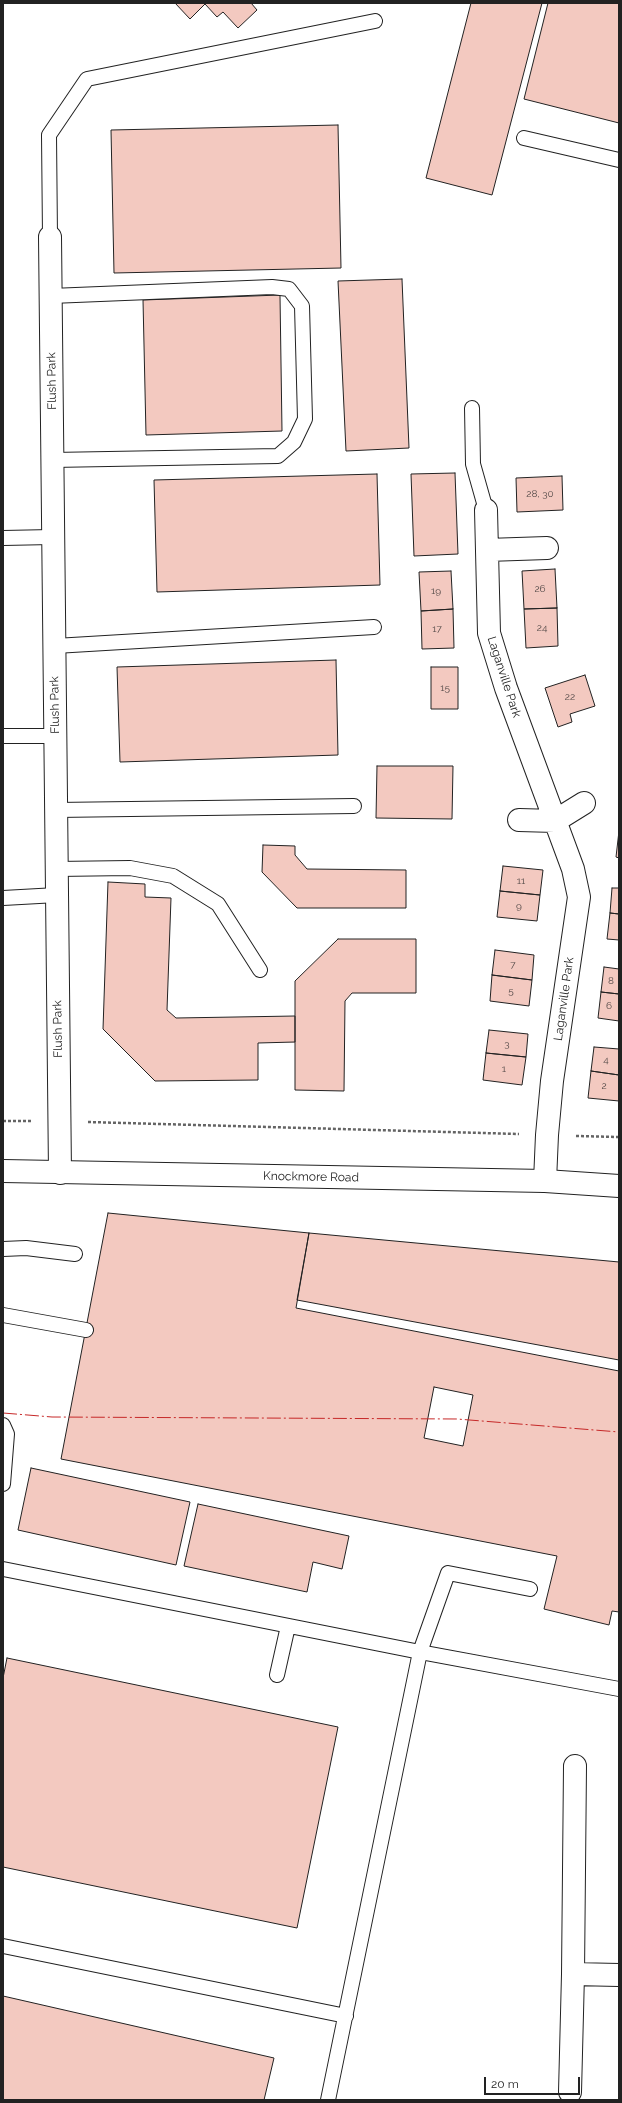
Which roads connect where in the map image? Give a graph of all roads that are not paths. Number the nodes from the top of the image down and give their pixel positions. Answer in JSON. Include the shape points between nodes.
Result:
{"nodes":[{"id":1,"x":375,"y":21,"type":"dead end"},
{"id":2,"x":524,"y":138,"type":"dead end"},
{"id":3,"x":619,"y":160,"type":"edge"},
{"id":4,"x":50,"y":237,"type":"joint"},
{"id":5,"x":51,"y":296,"type":"junction"},
{"id":6,"x":472,"y":408,"type":"dead end"},
{"id":7,"x":52,"y":460,"type":"junction"},
{"id":8,"x":486,"y":510,"type":"joint"},
{"id":9,"x":52,"y":537,"type":"junction"},
{"id":10,"x":3,"y":538,"type":"edge"},
{"id":11,"x":547,"y":548,"type":"dead end"},
{"id":12,"x":487,"y":550,"type":"junction"},
{"id":13,"x":374,"y":627,"type":"dead end"},
{"id":14,"x":54,"y":646,"type":"junction"},
{"id":15,"x":3,"y":736,"type":"edge"},
{"id":16,"x":56,"y":736,"type":"junction"},
{"id":17,"x":584,"y":804,"type":"dead end"},
{"id":18,"x":354,"y":806,"type":"dead end"},
{"id":19,"x":56,"y":810,"type":"junction"},
{"id":20,"x":519,"y":820,"type":"dead end"},
{"id":21,"x":555,"y":821,"type":"junction"},
{"id":22,"x":56,"y":869,"type":"junction"},
{"id":23,"x":57,"y":895,"type":"junction"},
{"id":24,"x":3,"y":898,"type":"edge"},
{"id":25,"x":260,"y":970,"type":"dead end"},
{"id":26,"x":3,"y":1171,"type":"edge"},
{"id":27,"x":60,"y":1173,"type":"junction"},
{"id":28,"x":545,"y":1181,"type":"junction"},
{"id":29,"x":619,"y":1186,"type":"edge"},
{"id":30,"x":3,"y":1249,"type":"edge"},
{"id":31,"x":75,"y":1254,"type":"dead end"},
{"id":32,"x":3,"y":1315,"type":"edge"},
{"id":33,"x":86,"y":1330,"type":"dead end"},
{"id":34,"x":3,"y":1425,"type":"edge"},
{"id":35,"x":3,"y":1484,"type":"edge"},
{"id":36,"x":3,"y":1569,"type":"edge"},
{"id":37,"x":530,"y":1589,"type":"dead end"},
{"id":38,"x":288,"y":1626,"type":"junction"},
{"id":39,"x":420,"y":1652,"type":"junction"},
{"id":40,"x":277,"y":1675,"type":"dead end"},
{"id":41,"x":619,"y":1689,"type":"edge"},
{"id":42,"x":575,"y":1766,"type":"dead end"},
{"id":43,"x":3,"y":1946,"type":"edge"},
{"id":44,"x":573,"y":1974,"type":"junction"},
{"id":45,"x":619,"y":1975,"type":"edge"},
{"id":46,"x":346,"y":2016,"type":"junction"},
{"id":47,"x":570,"y":2092,"type":"dead end"},
{"id":48,"x":328,"y":2100,"type":"edge"}],
"edges":[{"from":1,"to":4,"type":"lane","via":[[87,79],[49,135]]},
{"from":2,"to":3,"type":"lane"},
{"from":4,"to":5,"type":"street","name":"Flush Park"},
{"from":5,"to":7,"type":"street","name":"Flush Park"},
{"from":5,"to":7,"type":"lane","via":[[272,287],[289,289],[302,306],[304,419],[294,442],[278,456]]},
{"from":6,"to":8,"type":"lane","via":[[473,464]]},
{"from":7,"to":9,"type":"street","name":"Flush Park"},
{"from":8,"to":12,"type":"street","name":"Laganville Park"},
{"from":9,"to":10,"type":"lane"},
{"from":9,"to":14,"type":"street","name":"Flush Park"},
{"from":11,"to":12,"type":"street"},
{"from":12,"to":21,"type":"street","name":"Laganville Park","via":[[489,633],[506,688]]},
{"from":13,"to":14,"type":"lane"},
{"from":14,"to":16,"type":"street","name":"Flush Park"},
{"from":15,"to":16,"type":"lane"},
{"from":16,"to":19,"type":"street","name":"Flush Park"},
{"from":17,"to":21,"type":"street"},
{"from":18,"to":19,"type":"lane"},
{"from":19,"to":22,"type":"street","name":"Flush Park"},
{"from":20,"to":21,"type":"street"},
{"from":21,"to":28,"type":"street","name":"Laganville Park","via":[[573,869],[579,897],[552,1081]]},
{"from":22,"to":23,"type":"street","name":"Flush Park"},
{"from":22,"to":25,"type":"lane","via":[[130,868],[173,876],[218,904]]},
{"from":23,"to":24,"type":"lane"},
{"from":23,"to":27,"type":"street","name":"Flush Park"},
{"from":26,"to":27,"type":"street","name":"Knockmore Road"},
{"from":27,"to":28,"type":"street","name":"Knockmore Road"},
{"from":28,"to":29,"type":"street","name":"Knockmore Road"},
{"from":30,"to":31,"type":"lane","via":[[26,1248]]},
{"from":32,"to":33,"type":"lane"},
{"from":34,"to":35,"type":"lane","via":[[7,1434]]},
{"from":36,"to":38,"type":"lane"},
{"from":37,"to":39,"type":"lane","via":[[448,1573]]},
{"from":38,"to":39,"type":"lane"},
{"from":38,"to":40,"type":"lane"},
{"from":39,"to":41,"type":"lane"},
{"from":39,"to":46,"type":"lane"},
{"from":42,"to":44,"type":"street"},
{"from":43,"to":46,"type":"lane"},
{"from":44,"to":45,"type":"street"},
{"from":44,"to":47,"type":"street"},
{"from":46,"to":48,"type":"lane"}]}
